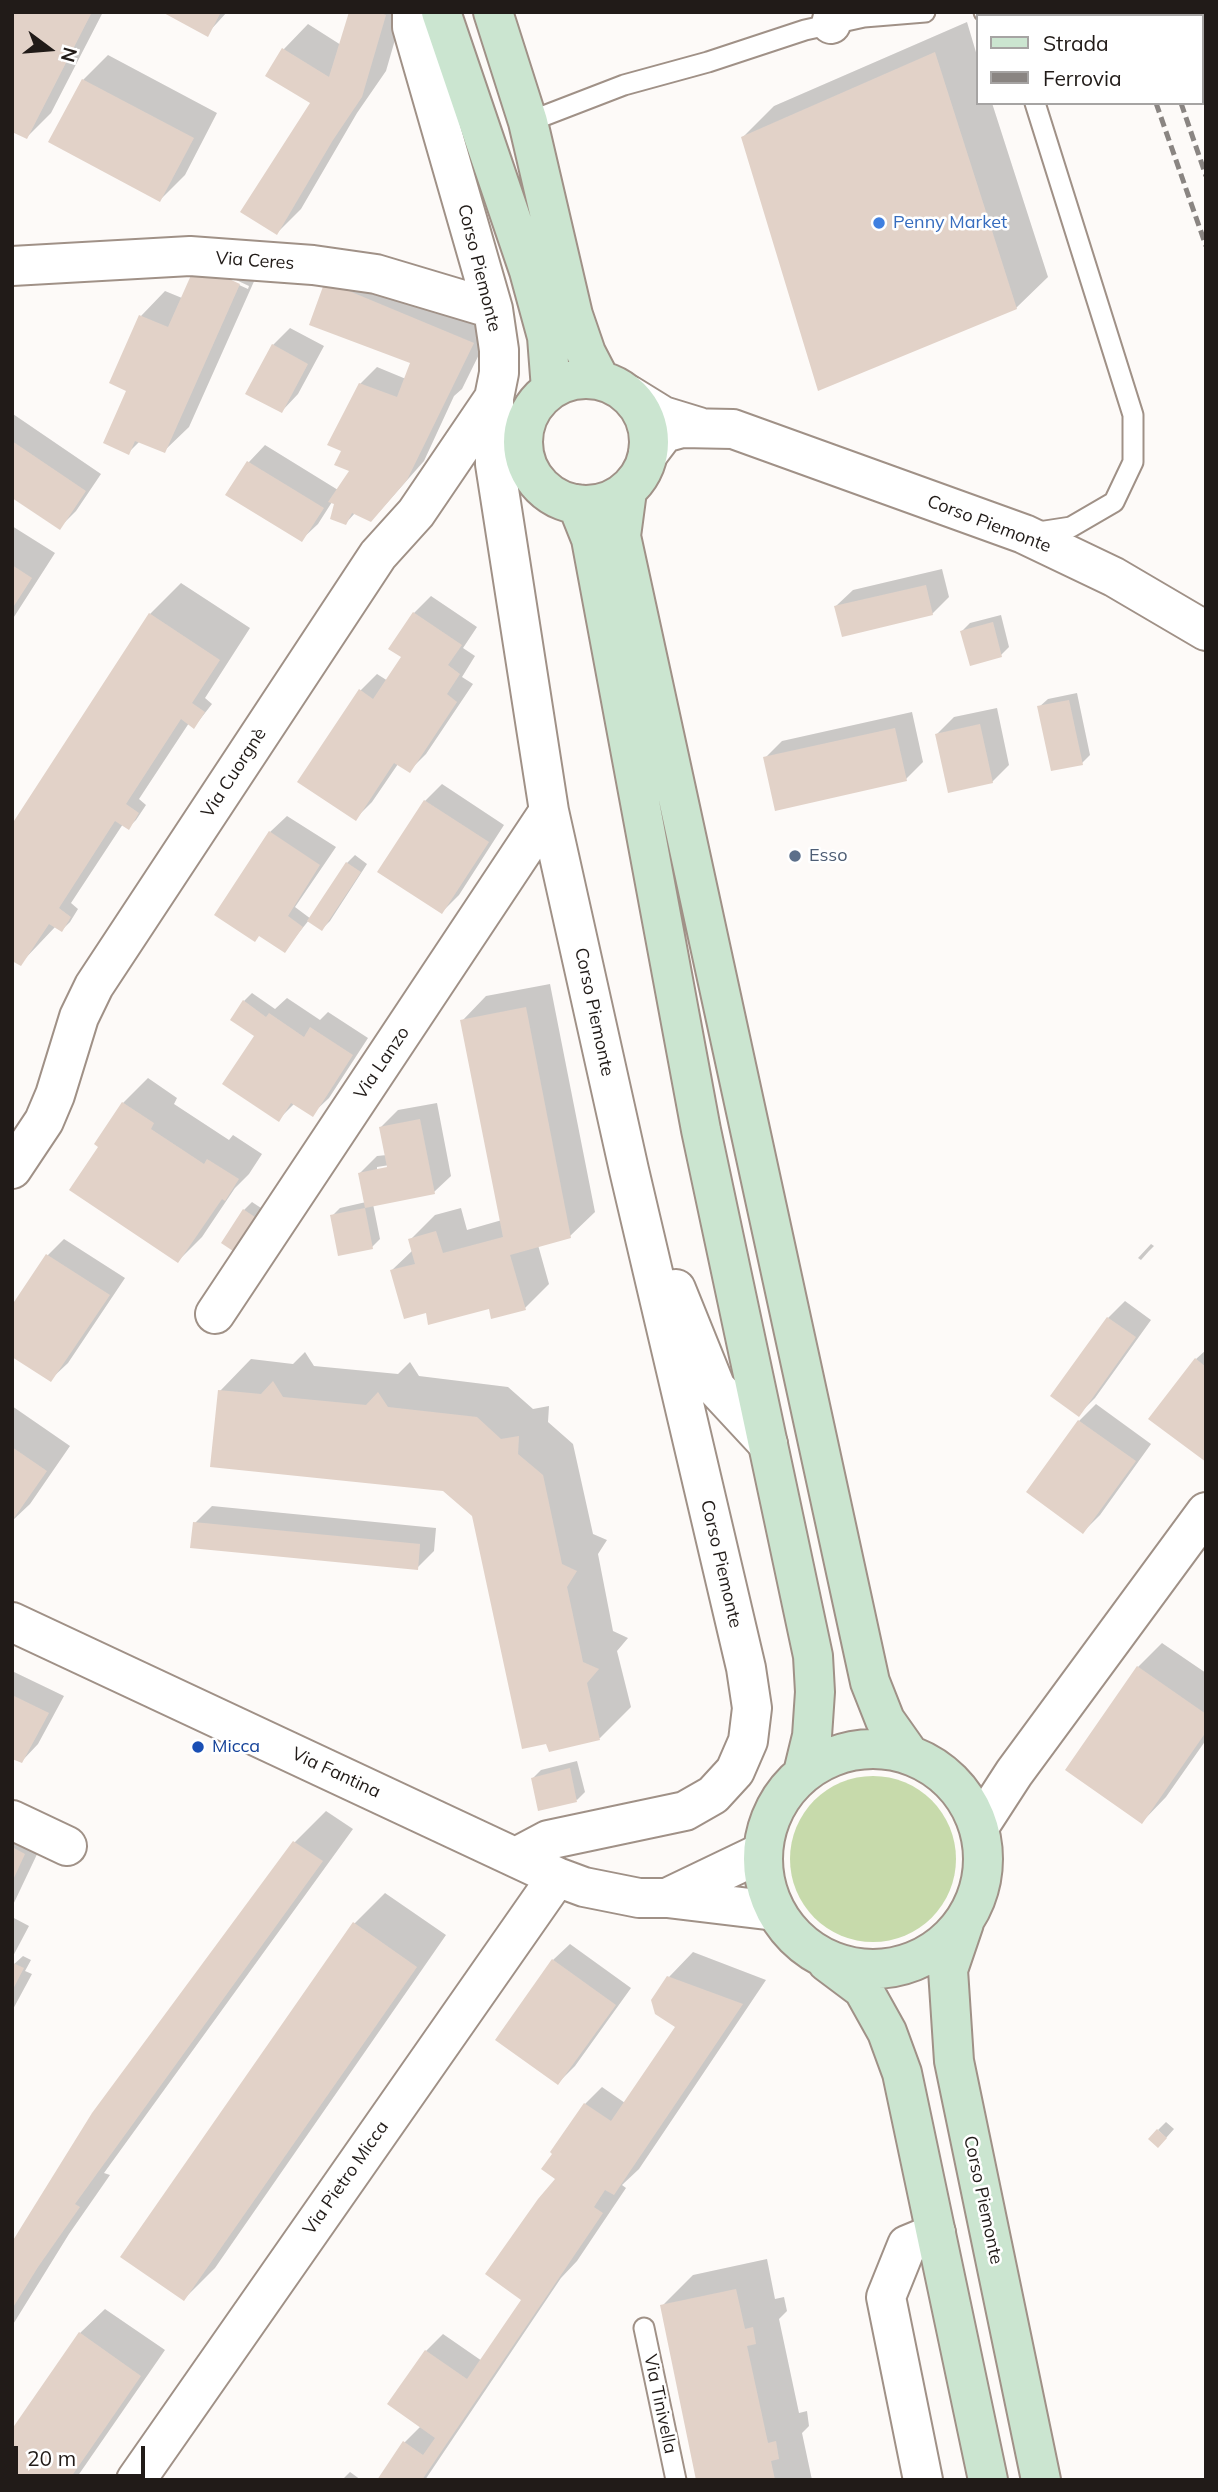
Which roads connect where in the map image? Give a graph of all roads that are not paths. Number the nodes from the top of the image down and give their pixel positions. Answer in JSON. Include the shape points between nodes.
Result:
{"nodes":[{"id":1,"x":412,"y":12,"type":"edge"},
{"id":2,"x":441,"y":12,"type":"edge"},
{"id":3,"x":492,"y":12,"type":"edge"},
{"id":4,"x":925,"y":12,"type":"edge"},
{"id":5,"x":832,"y":18,"type":"edge"},
{"id":6,"x":1036,"y":105,"type":"edge"},
{"id":7,"x":528,"y":121,"type":"junction"},
{"id":8,"x":12,"y":266,"type":"edge"},
{"id":9,"x":493,"y":309,"type":"junction"},
{"id":10,"x":614,"y":387,"type":"junction"},
{"id":11,"x":551,"y":389,"type":"junction"},
{"id":12,"x":494,"y":398,"type":"junction"},
{"id":13,"x":699,"y":427,"type":"junction"},
{"id":14,"x":649,"y":454,"type":"junction"},
{"id":15,"x":627,"y":491,"type":"junction"},
{"id":16,"x":577,"y":504,"type":"junction"},
{"id":17,"x":1024,"y":534,"type":"junction"},
{"id":18,"x":1206,"y":631,"type":"edge"},
{"id":19,"x":549,"y":811,"type":"junction"},
{"id":20,"x":12,"y":1169,"type":"edge"},
{"id":21,"x":629,"y":1170,"type":"junction"},
{"id":22,"x":215,"y":1314,"type":"dead end"},
{"id":23,"x":768,"y":1444,"type":"junction"},
{"id":24,"x":1206,"y":1512,"type":"edge"},
{"id":25,"x":12,"y":1622,"type":"edge"},
{"id":26,"x":909,"y":1754,"type":"junction"},
{"id":27,"x":803,"y":1773,"type":"junction"},
{"id":28,"x":12,"y":1820,"type":"edge"},
{"id":29,"x":979,"y":1827,"type":"junction"},
{"id":30,"x":67,"y":1846,"type":"dead end"},
{"id":31,"x":763,"y":1852,"type":"junction"},
{"id":32,"x":516,"y":1857,"type":"junction"},
{"id":33,"x":557,"y":1877,"type":"junction"},
{"id":34,"x":667,"y":1898,"type":"junction"},
{"id":35,"x":775,"y":1911,"type":"junction"},
{"id":36,"x":964,"y":1921,"type":"junction"},
{"id":37,"x":817,"y":1954,"type":"junction"},
{"id":38,"x":936,"y":2233,"type":"junction"},
{"id":39,"x":644,"y":2328,"type":"dead end"},
{"id":40,"x":136,"y":2480,"type":"edge"},
{"id":41,"x":676,"y":2480,"type":"edge"},
{"id":42,"x":923,"y":2480,"type":"edge"},
{"id":43,"x":988,"y":2480,"type":"edge"},
{"id":44,"x":1041,"y":2480,"type":"edge"}],
"edges":[{"from":1,"to":9,"type":"street","name":"Corso Piemonte","via":[[412,27]]},
{"from":2,"to":11,"type":"main road","via":[[529,271],[547,337]]},
{"from":3,"to":7,"type":"main road"},
{"from":4,"to":5,"type":"lane"},
{"from":5,"to":7,"type":"lane"},
{"from":6,"to":17,"type":"lane","via":[[1133,415],[1133,463],[1114,502],[1071,527]]},
{"from":7,"to":10,"type":"main road","via":[[573,315],[586,353]]},
{"from":8,"to":9,"type":"street","name":"Via Ceres","via":[[190,256],[313,265],[376,274]]},
{"from":9,"to":12,"type":"street","name":"Corso Piemonte","via":[[499,350]]},
{"from":10,"to":11,"type":"main road","via":[[570,381]]},
{"from":10,"to":13,"type":"street","via":[[663,415]]},
{"from":10,"to":14,"type":"main road","via":[[639,407],[646,422]]},
{"from":11,"to":16,"type":"main road","via":[[527,419],[524,452],[545,490]]},
{"from":12,"to":19,"type":"street","name":"Corso Piemonte","via":[[495,464]]},
{"from":12,"to":20,"type":"street","name":"Via Cuorgnè","via":[[416,513],[378,555],[94,986],[44,1121]]},
{"from":13,"to":14,"type":"street","name":"Corso Piemonte","via":[[664,433]]},
{"from":13,"to":17,"type":"street","name":"Corso Piemonte","via":[[733,429]]},
{"from":14,"to":15,"type":"main road","via":[[639,478]]},
{"from":15,"to":16,"type":"main road","via":[[598,504]]},
{"from":15,"to":26,"type":"main road","via":[[621,536],[870,1682],[885,1720]]},
{"from":16,"to":23,"type":"main road","via":[[592,539],[701,1130]]},
{"from":17,"to":18,"type":"street","name":"Corso Piemonte","via":[[1114,577]]},
{"from":19,"to":21,"type":"street","name":"Corso Piemonte"},
{"from":19,"to":22,"type":"street","name":"Via Lanzo"},
{"from":21,"to":23,"type":"street","via":[[716,1388]]},
{"from":21,"to":32,"type":"street","name":"Corso Piemonte","via":[[746,1668],[752,1708],[748,1741],[735,1771],[713,1795],[685,1811],[548,1840]]},
{"from":23,"to":27,"type":"main road","via":[[813,1656],[812,1736]]},
{"from":24,"to":29,"type":"street"},
{"from":25,"to":32,"type":"street","name":"Via Fantina"},
{"from":26,"to":27,"type":"main road","via":[[873,1748],[835,1755]]},
{"from":26,"to":29,"type":"main road","via":[[940,1771],[963,1796]]},
{"from":27,"to":31,"type":"main road","via":[[773,1814]]},
{"from":28,"to":30,"type":"street"},
{"from":29,"to":36,"type":"main road","via":[[983,1859],[978,1891]]},
{"from":31,"to":34,"type":"street","name":"Via Fantina"},
{"from":31,"to":35,"type":"main road","via":[[765,1882]]},
{"from":32,"to":33,"type":"street","name":"Via Fantina"},
{"from":33,"to":34,"type":"street","name":"Via Fantina","via":[[608,1894]]},
{"from":33,"to":40,"type":"street","name":"Via Pietro Micca"},
{"from":34,"to":35,"type":"street","name":"Via Fantina"},
{"from":35,"to":37,"type":"main road","via":[[793,1936]]},
{"from":36,"to":37,"type":"main road","via":[[942,1946],[913,1962],[891,1967],[848,1967]]},
{"from":36,"to":44,"type":"main road","name":"Corso Piemonte","via":[[948,1970],[954,2061]]},
{"from":37,"to":38,"type":"main road","via":[[863,1989],[887,2032],[902,2073]]},
{"from":38,"to":42,"type":"street","via":[[907,2245],[886,2297]]},
{"from":38,"to":43,"type":"main road"},
{"from":39,"to":41,"type":"lane","name":"Via Tinivella"}]}
